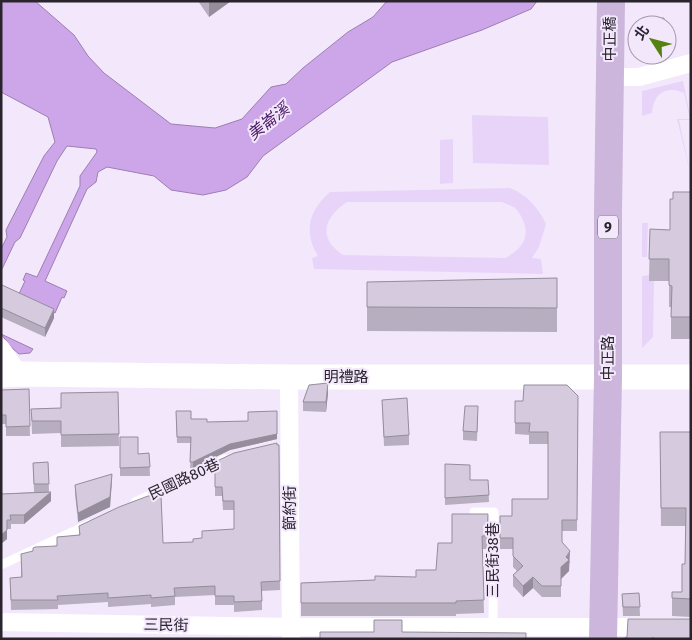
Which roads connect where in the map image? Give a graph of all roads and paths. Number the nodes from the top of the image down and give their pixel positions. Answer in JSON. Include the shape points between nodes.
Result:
{"nodes":[{"id":1,"x":611,"y":1,"type":"edge"},
{"id":2,"x":691,"y":63,"type":"edge"},
{"id":3,"x":610,"y":77,"type":"junction"},
{"id":4,"x":1,"y":348,"type":"edge"},
{"id":5,"x":10,"y":374,"type":"edge"},
{"id":6,"x":289,"y":377,"type":"junction"},
{"id":7,"x":608,"y":377,"type":"junction"},
{"id":8,"x":691,"y":377,"type":"edge"},
{"id":9,"x":232,"y":456,"type":"edge"},
{"id":10,"x":124,"y":507,"type":"edge"},
{"id":11,"x":474,"y":512,"type":"edge"},
{"id":12,"x":97,"y":520,"type":"edge"},
{"id":13,"x":1,"y":565,"type":"edge"},
{"id":14,"x":1,"y":622,"type":"edge"},
{"id":15,"x":493,"y":627,"type":"junction"},
{"id":16,"x":691,"y":627,"type":"edge"},
{"id":17,"x":291,"y":633,"type":"edge"},
{"id":18,"x":603,"y":633,"type":"edge"}],
"edges":[{"from":1,"to":3,"type":"main road","name":"中正橋","number":"9"},
{"from":2,"to":3,"type":"street","via":[[639,77]]},
{"from":3,"to":7,"type":"main road","name":"中正路","number":"9"},
{"from":4,"to":5,"type":"street"},
{"from":5,"to":6,"type":"street","name":"明禮路"},
{"from":6,"to":7,"type":"street","name":"明禮路"},
{"from":6,"to":17,"type":"street","name":"節約街","via":[[285,444]]},
{"from":7,"to":8,"type":"street","name":"明禮路"},
{"from":7,"to":18,"type":"main road","name":"中正路","number":"9"},
{"from":9,"to":10,"type":"lane","name":"民國路80巷"},
{"from":11,"to":15,"type":"lane","name":"三民街38巷","via":[[494,512]]},
{"from":12,"to":13,"type":"lane"},
{"from":14,"to":17,"type":"street","name":"三民街"},
{"from":15,"to":17,"type":"street","name":"三民街"},
{"from":15,"to":18,"type":"street","name":"三民街"},
{"from":16,"to":18,"type":"street","name":"三民街"}]}
